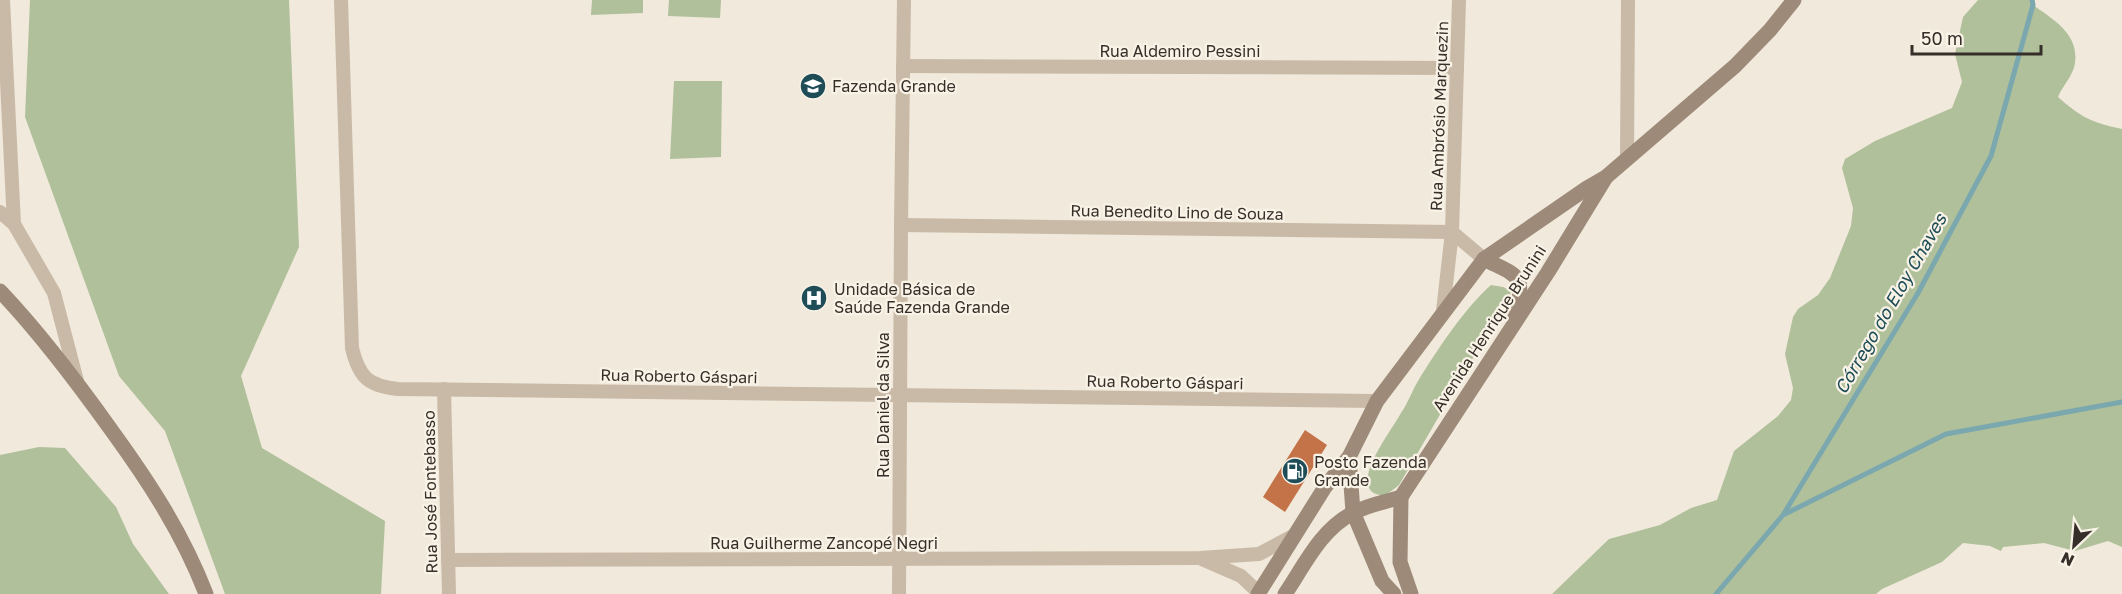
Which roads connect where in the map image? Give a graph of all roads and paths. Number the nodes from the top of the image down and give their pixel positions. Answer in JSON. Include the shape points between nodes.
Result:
{"nodes":[{"id":1,"x":3,"y":0,"type":"edge"},
{"id":2,"x":341,"y":0,"type":"edge"},
{"id":3,"x":904,"y":0,"type":"edge"},
{"id":4,"x":1459,"y":0,"type":"edge"},
{"id":5,"x":1628,"y":0,"type":"edge"},
{"id":6,"x":1794,"y":0,"type":"edge"},
{"id":7,"x":903,"y":66,"type":"junction"},
{"id":8,"x":1457,"y":69,"type":"junction"},
{"id":9,"x":1627,"y":159,"type":"junction"},
{"id":10,"x":1606,"y":177,"type":"junction"},
{"id":11,"x":0,"y":212,"type":"edge"},
{"id":12,"x":14,"y":224,"type":"junction"},
{"id":13,"x":901,"y":225,"type":"junction"},
{"id":14,"x":1452,"y":232,"type":"junction"},
{"id":15,"x":1484,"y":259,"type":"junction"},
{"id":16,"x":0,"y":291,"type":"edge"},
{"id":17,"x":1443,"y":311,"type":"junction"},
{"id":18,"x":1510,"y":328,"type":"junction"},
{"id":19,"x":77,"y":381,"type":"junction"},
{"id":20,"x":444,"y":389,"type":"junction"},
{"id":21,"x":900,"y":395,"type":"junction"},
{"id":22,"x":1377,"y":401,"type":"junction"},
{"id":23,"x":1349,"y":456,"type":"junction"},
{"id":24,"x":1401,"y":497,"type":"junction"},
{"id":25,"x":1353,"y":512,"type":"junction"},
{"id":26,"x":1293,"y":536,"type":"junction"},
{"id":27,"x":1200,"y":558,"type":"junction"},
{"id":28,"x":448,"y":560,"type":"junction"},
{"id":29,"x":899,"y":560,"type":"junction"},
{"id":30,"x":1259,"y":593,"type":"edge"},
{"id":31,"x":206,"y":594,"type":"edge"},
{"id":32,"x":449,"y":594,"type":"edge"},
{"id":33,"x":899,"y":594,"type":"edge"},
{"id":34,"x":1285,"y":594,"type":"edge"},
{"id":35,"x":1394,"y":594,"type":"edge"},
{"id":36,"x":1411,"y":594,"type":"edge"}],
"edges":[{"from":1,"to":12,"type":"street"},
{"from":2,"to":20,"type":"street","name":"Rua Roberto Gáspari","via":[[352,348],[357,367],[367,380],[381,387]]},
{"from":3,"to":7,"type":"street","name":"Rua Daniel da Silva"},
{"from":4,"to":8,"type":"street","name":"Rua Ambrósio Marquezin"},
{"from":5,"to":9,"type":"street"},
{"from":6,"to":9,"type":"main road","name":"Avenida Henrique Brunini","via":[[1735,66]]},
{"from":7,"to":8,"type":"street","name":"Rua Aldemiro Pessini"},
{"from":7,"to":13,"type":"street","name":"Rua Daniel da Silva"},
{"from":8,"to":14,"type":"street","name":"Rua Ambrósio Marquezin"},
{"from":9,"to":10,"type":"main road","name":"Avenida Henrique Brunini"},
{"from":10,"to":15,"type":"main road","name":"Avenida Henrique Brunini"},
{"from":10,"to":18,"type":"main road","name":"Avenida Henrique Brunini"},
{"from":11,"to":12,"type":"street"},
{"from":12,"to":19,"type":"street","via":[[54,293]]},
{"from":13,"to":14,"type":"street","name":"Rua Benedito Lino de Souza"},
{"from":13,"to":21,"type":"street","name":"Rua Daniel da Silva"},
{"from":14,"to":15,"type":"street"},
{"from":14,"to":17,"type":"street","name":"Rua Ambrósio Marquezin"},
{"from":15,"to":17,"type":"main road","name":"Avenida Henrique Brunini"},
{"from":15,"to":18,"type":"main road","via":[[1511,273],[1521,284]]},
{"from":16,"to":19,"type":"main road"},
{"from":17,"to":22,"type":"main road","name":"Avenida Henrique Brunini"},
{"from":18,"to":24,"type":"main road","name":"Avenida Henrique Brunini"},
{"from":19,"to":31,"type":"main road","via":[[180,534]]},
{"from":20,"to":21,"type":"street","name":"Rua Roberto Gáspari"},
{"from":20,"to":28,"type":"street","name":"Rua José Fontebasso"},
{"from":21,"to":22,"type":"street","name":"Rua Roberto Gáspari"},
{"from":21,"to":29,"type":"street","name":"Rua Daniel da Silva"},
{"from":22,"to":23,"type":"main road","name":"Avenida Henrique Brunini"},
{"from":23,"to":25,"type":"main road"},
{"from":23,"to":26,"type":"main road","name":"Avenida Henrique Brunini"},
{"from":24,"to":25,"type":"main road"},
{"from":24,"to":36,"type":"main road","via":[[1400,562]]},
{"from":25,"to":34,"type":"main road","via":[[1320,541]]},
{"from":25,"to":35,"type":"main road","via":[[1382,581]]},
{"from":26,"to":27,"type":"street","name":"Rua Guilherme Zancopé Negri","via":[[1259,554]]},
{"from":26,"to":30,"type":"main road","name":"Avenida Henrique Brunini"},
{"from":27,"to":29,"type":"street","name":"Rua Guilherme Zancopé Negri"},
{"from":27,"to":30,"type":"street","name":"Rua Guilherme Zancopé Negri","via":[[1241,576]]},
{"from":28,"to":29,"type":"street","name":"Rua Guilherme Zancopé Negri"},
{"from":28,"to":32,"type":"street","name":"Rua José Fontebasso"},
{"from":29,"to":33,"type":"street","name":"Rua Daniel da Silva"}]}
